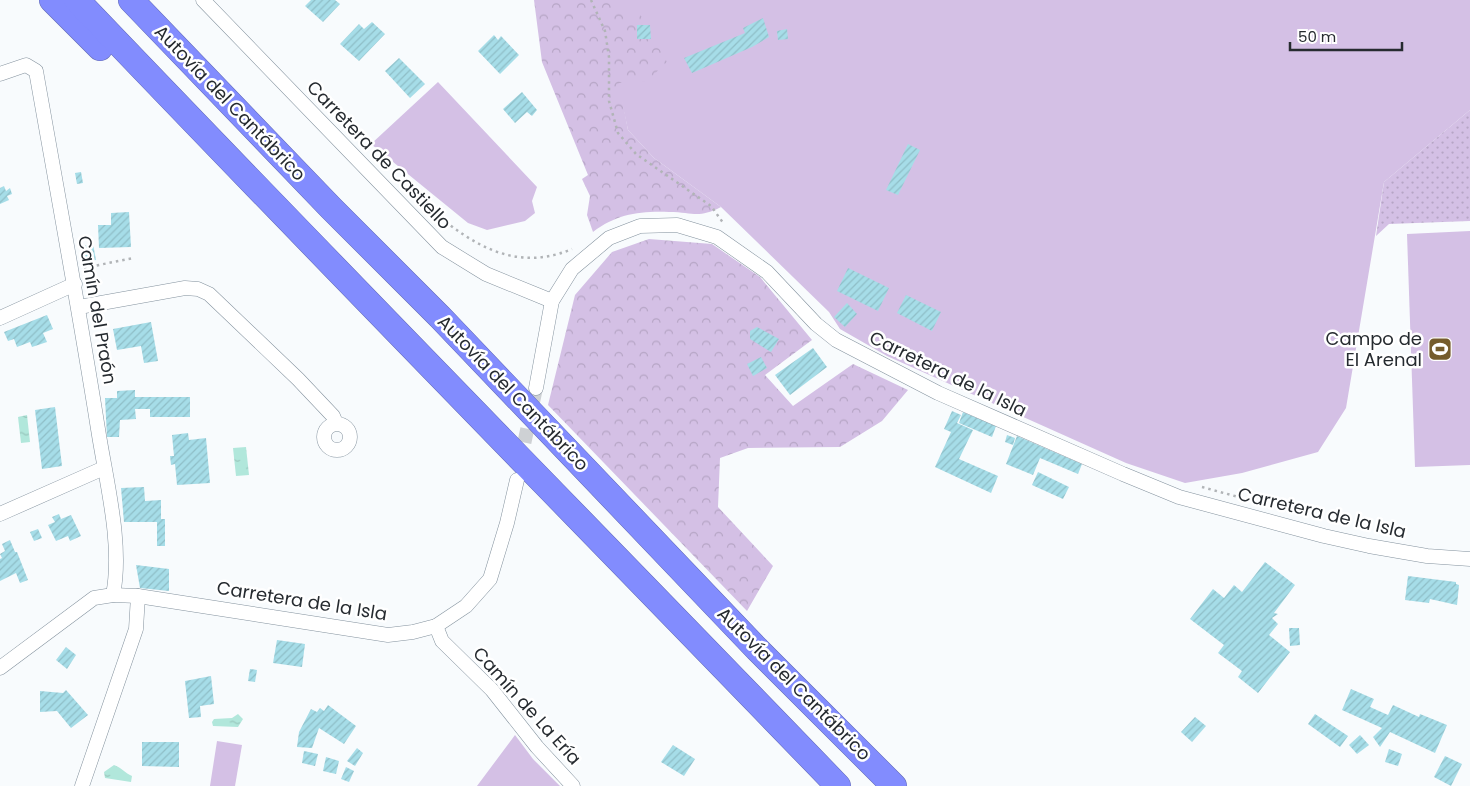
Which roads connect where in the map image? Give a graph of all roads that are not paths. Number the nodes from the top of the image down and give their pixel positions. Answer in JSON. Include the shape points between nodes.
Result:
{"nodes":[{"id":1,"x":52,"y":0,"type":"edge"},
{"id":2,"x":77,"y":0,"type":"edge"},
{"id":3,"x":131,"y":0,"type":"edge"},
{"id":4,"x":203,"y":0,"type":"edge"},
{"id":5,"x":0,"y":74,"type":"edge"},
{"id":6,"x":74,"y":277,"type":"junction"},
{"id":7,"x":552,"y":301,"type":"junction"},
{"id":8,"x":79,"y":307,"type":"junction"},
{"id":9,"x":0,"y":318,"type":"edge"},
{"id":10,"x":385,"y":318,"type":"junction"},
{"id":11,"x":536,"y":388,"type":"tunnel mouth"},
{"id":12,"x":336,"y":423,"type":"dead end"},
{"id":13,"x":104,"y":468,"type":"junction"},
{"id":14,"x":517,"y":480,"type":"tunnel mouth"},
{"id":15,"x":0,"y":514,"type":"edge"},
{"id":16,"x":1470,"y":559,"type":"edge"},
{"id":17,"x":112,"y":595,"type":"junction"},
{"id":18,"x":138,"y":596,"type":"junction"},
{"id":19,"x":436,"y":626,"type":"junction"},
{"id":20,"x":0,"y":668,"type":"edge"},
{"id":21,"x":82,"y":786,"type":"edge"},
{"id":22,"x":573,"y":786,"type":"edge"},
{"id":23,"x":838,"y":786,"type":"edge"},
{"id":24,"x":894,"y":786,"type":"edge"}],
"edges":[{"from":1,"to":10,"type":"highway","via":[[292,238]]},
{"from":2,"to":10,"type":"highway","via":[[299,233]]},
{"from":3,"to":24,"type":"highway","name":"Autovía del Cantábrico"},
{"from":4,"to":7,"type":"street","name":"Carretera de Castiello","via":[[442,247],[486,274]]},
{"from":5,"to":6,"type":"street","name":"Camín del Praón","via":[[26,65],[36,70]]},
{"from":6,"to":8,"type":"street","name":"Camín del Praón"},
{"from":6,"to":9,"type":"street"},
{"from":7,"to":11,"type":"street","name":"Carretera de la Isla"},
{"from":7,"to":16,"type":"street","name":"Carretera de la Isla","via":[[572,269],[609,238],[640,226],[677,225],[717,237],[767,272],[816,324],[836,340],[938,393],[1123,474],[1179,497],[1324,536],[1427,556]]},
{"from":8,"to":12,"type":"street","via":[[185,288],[204,292],[298,379]]},
{"from":8,"to":13,"type":"street","name":"Camín del Praón"},
{"from":10,"to":23,"type":"highway"},
{"from":13,"to":15,"type":"street"},
{"from":13,"to":17,"type":"street","name":"Camín del Praón","via":[[115,544]]},
{"from":14,"to":19,"type":"street","name":"Carretera de la Isla","via":[[508,523],[490,579],[466,606]]},
{"from":17,"to":18,"type":"street","name":"Carretera de la Isla"},
{"from":17,"to":20,"type":"street","name":"Carretera de la Isla","via":[[94,598]]},
{"from":18,"to":19,"type":"street","name":"Carretera de la Isla","via":[[388,634]]},
{"from":18,"to":21,"type":"street","via":[[136,629]]},
{"from":19,"to":22,"type":"street","name":"Camín de La Ería","via":[[442,640],[492,690]]}]}
